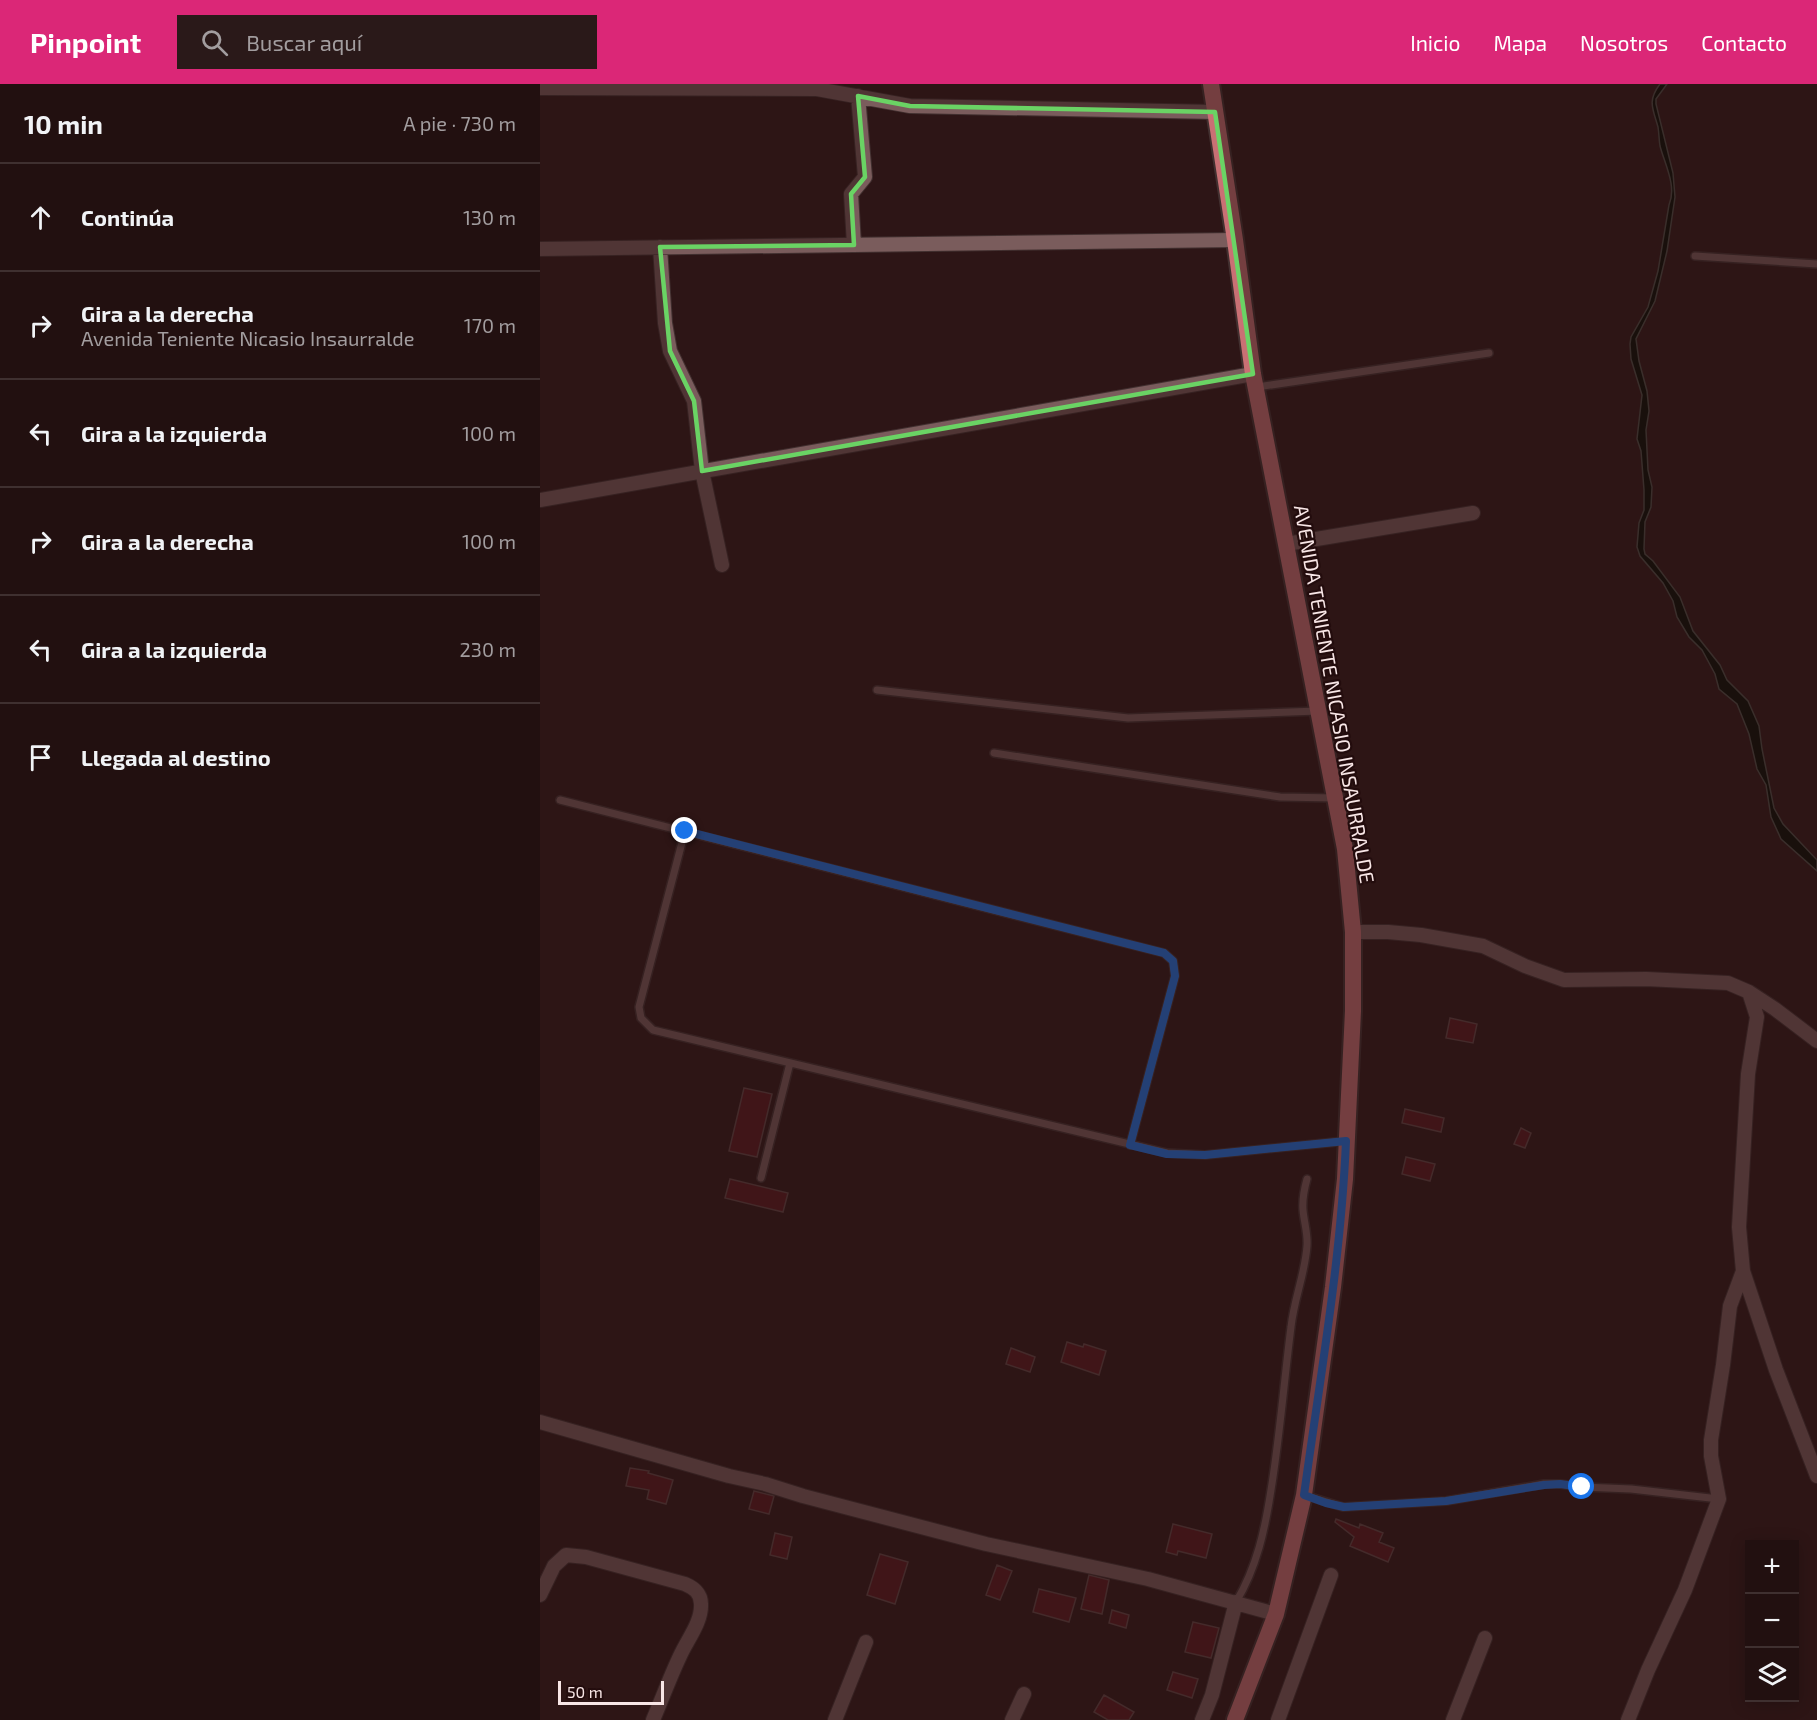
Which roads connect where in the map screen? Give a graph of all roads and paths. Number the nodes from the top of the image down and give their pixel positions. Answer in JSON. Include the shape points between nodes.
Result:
{"nodes":[{"id":1,"x":1211,"y":84,"type":"edge"},
{"id":2,"x":636,"y":86,"type":"edge"},
{"id":3,"x":540,"y":88,"type":"edge"},
{"id":4,"x":858,"y":96,"type":"junction"},
{"id":5,"x":1215,"y":112,"type":"junction"},
{"id":6,"x":1235,"y":240,"type":"junction"},
{"id":7,"x":854,"y":245,"type":"junction"},
{"id":8,"x":660,"y":247,"type":"junction"},
{"id":9,"x":540,"y":249,"type":"edge"},
{"id":10,"x":1695,"y":256,"type":"dead end"},
{"id":11,"x":1817,"y":264,"type":"edge"},
{"id":12,"x":1489,"y":353,"type":"dead end"},
{"id":13,"x":1254,"y":380,"type":"junction"},
{"id":14,"x":702,"y":471,"type":"junction"},
{"id":15,"x":540,"y":500,"type":"edge"},
{"id":16,"x":1473,"y":513,"type":"dead end"},
{"id":17,"x":1286,"y":544,"type":"junction"},
{"id":18,"x":722,"y":565,"type":"dead end"},
{"id":19,"x":877,"y":690,"type":"dead end"},
{"id":20,"x":1318,"y":711,"type":"junction"},
{"id":21,"x":994,"y":753,"type":"dead end"},
{"id":22,"x":1335,"y":798,"type":"junction"},
{"id":23,"x":560,"y":800,"type":"dead end"},
{"id":24,"x":685,"y":831,"type":"junction"},
{"id":25,"x":1353,"y":932,"type":"junction"},
{"id":26,"x":1749,"y":992,"type":"junction"},
{"id":27,"x":1817,"y":1041,"type":"edge"},
{"id":28,"x":790,"y":1063,"type":"junction"},
{"id":29,"x":1346,"y":1141,"type":"junction"},
{"id":30,"x":1130,"y":1145,"type":"junction"},
{"id":31,"x":761,"y":1178,"type":"dead end"},
{"id":32,"x":1307,"y":1179,"type":"dead end"},
{"id":33,"x":1743,"y":1270,"type":"junction"},
{"id":34,"x":540,"y":1422,"type":"edge"},
{"id":35,"x":1817,"y":1476,"type":"edge"},
{"id":36,"x":1304,"y":1495,"type":"junction"},
{"id":37,"x":1719,"y":1498,"type":"junction"},
{"id":38,"x":1330,"y":1575,"type":"dead end"},
{"id":39,"x":540,"y":1595,"type":"edge"},
{"id":40,"x":1236,"y":1602,"type":"junction"},
{"id":41,"x":1276,"y":1614,"type":"junction"},
{"id":42,"x":1485,"y":1638,"type":"dead end"},
{"id":43,"x":866,"y":1642,"type":"dead end"},
{"id":44,"x":1024,"y":1694,"type":"dead end"},
{"id":45,"x":653,"y":1720,"type":"edge"},
{"id":46,"x":835,"y":1720,"type":"edge"},
{"id":47,"x":1012,"y":1720,"type":"edge"},
{"id":48,"x":1202,"y":1720,"type":"edge"},
{"id":49,"x":1235,"y":1720,"type":"edge"},
{"id":50,"x":1278,"y":1720,"type":"edge"},
{"id":51,"x":1453,"y":1720,"type":"edge"},
{"id":52,"x":1628,"y":1720,"type":"edge"}],
"edges":[{"from":1,"to":5,"type":"main road","name":"AVENIDA TENIENTE NICASIO INSAURRALDE"},
{"from":2,"to":3,"type":"street"},
{"from":2,"to":4,"type":"street","via":[[817,89]]},
{"from":4,"to":5,"type":"street","via":[[910,106]]},
{"from":4,"to":7,"type":"street","via":[[865,177],[851,194]]},
{"from":5,"to":6,"type":"main road","name":"AVENIDA TENIENTE NICASIO INSAURRALDE"},
{"from":6,"to":7,"type":"street"},
{"from":6,"to":13,"type":"main road","name":"AVENIDA TENIENTE NICASIO INSAURRALDE"},
{"from":7,"to":8,"type":"street"},
{"from":8,"to":9,"type":"street"},
{"from":8,"to":14,"type":"street","via":[[664,324],[670,351],[694,401]]},
{"from":10,"to":11,"type":"lane"},
{"from":12,"to":13,"type":"lane"},
{"from":13,"to":14,"type":"street"},
{"from":13,"to":17,"type":"main road","name":"AVENIDA TENIENTE NICASIO INSAURRALDE"},
{"from":14,"to":15,"type":"street"},
{"from":14,"to":18,"type":"street"},
{"from":16,"to":17,"type":"street"},
{"from":17,"to":20,"type":"main road","name":"AVENIDA TENIENTE NICASIO INSAURRALDE"},
{"from":19,"to":20,"type":"lane","via":[[1128,718]]},
{"from":20,"to":22,"type":"main road","name":"AVENIDA TENIENTE NICASIO INSAURRALDE"},
{"from":21,"to":22,"type":"lane","via":[[1280,797]]},
{"from":22,"to":25,"type":"main road","name":"AVENIDA TENIENTE NICASIO INSAURRALDE","via":[[1345,849]]},
{"from":23,"to":24,"type":"lane"},
{"from":24,"to":28,"type":"lane","via":[[639,1007],[641,1018],[653,1030]]},
{"from":24,"to":30,"type":"lane","via":[[1164,953],[1173,961],[1175,976]]},
{"from":25,"to":26,"type":"street","via":[[1421,934],[1483,946],[1564,980],[1684,980],[1728,983]]},
{"from":25,"to":29,"type":"main road","name":"AVENIDA TENIENTE NICASIO INSAURRALDE"},
{"from":26,"to":27,"type":"street"},
{"from":26,"to":33,"type":"street","via":[[1757,1017],[1748,1074],[1739,1227]]},
{"from":28,"to":30,"type":"lane"},
{"from":28,"to":31,"type":"lane"},
{"from":29,"to":30,"type":"lane","via":[[1205,1155],[1167,1154]]},
{"from":29,"to":36,"type":"main road","name":"AVENIDA TENIENTE NICASIO INSAURRALDE","via":[[1333,1287]]},
{"from":32,"to":40,"type":"lane","via":[[1302,1194],[1307,1245],[1291,1322],[1269,1505],[1257,1559]]},
{"from":33,"to":35,"type":"street"},
{"from":33,"to":37,"type":"street","via":[[1730,1306],[1711,1440]]},
{"from":34,"to":40,"type":"street","via":[[986,1544]]},
{"from":36,"to":37,"type":"lane","via":[[1344,1507],[1446,1501],[1560,1484]]},
{"from":36,"to":41,"type":"main road","name":"AVENIDA TENIENTE NICASIO INSAURRALDE"},
{"from":37,"to":52,"type":"street","via":[[1685,1590]]},
{"from":38,"to":50,"type":"street"},
{"from":39,"to":45,"type":"street","via":[[554,1566],[566,1556],[586,1557],[695,1589],[701,1605],[698,1619]]},
{"from":40,"to":41,"type":"street"},
{"from":40,"to":48,"type":"street"},
{"from":41,"to":49,"type":"main road","name":"AVENIDA TENIENTE NICASIO INSAURRALDE"},
{"from":42,"to":51,"type":"street"},
{"from":43,"to":46,"type":"street"},
{"from":44,"to":47,"type":"street"}]}
